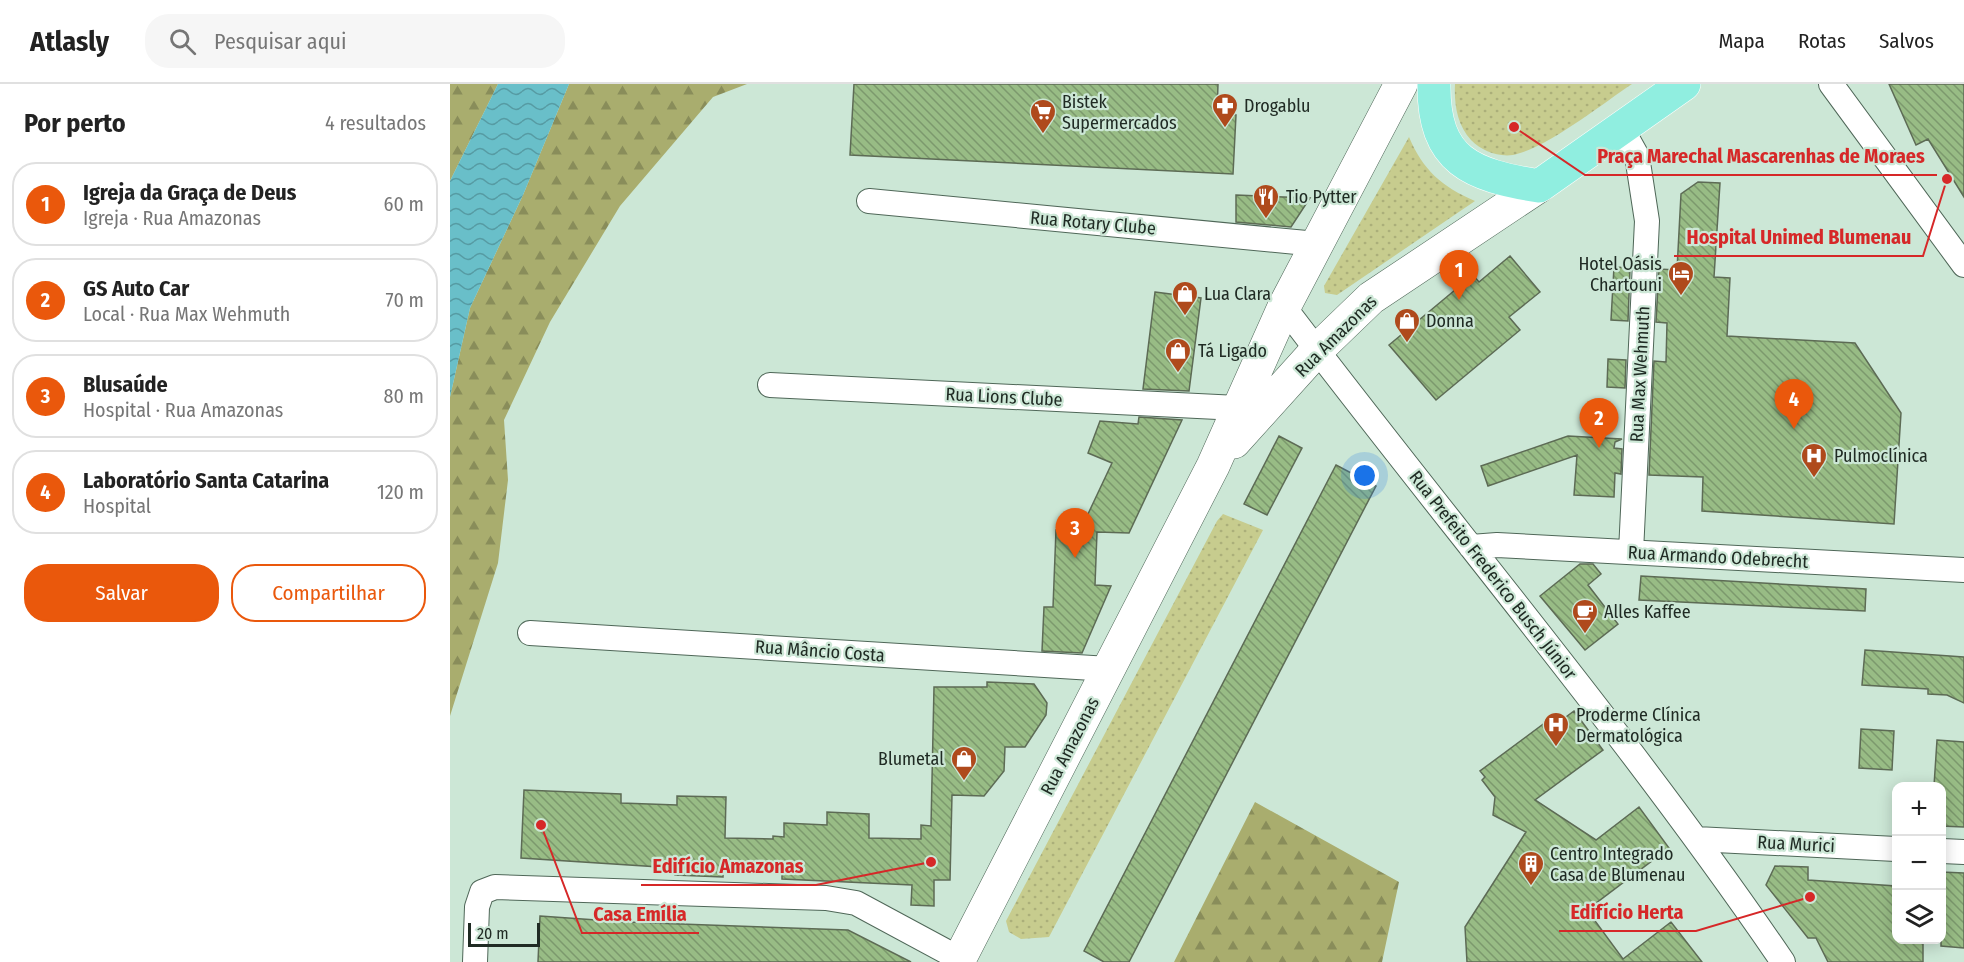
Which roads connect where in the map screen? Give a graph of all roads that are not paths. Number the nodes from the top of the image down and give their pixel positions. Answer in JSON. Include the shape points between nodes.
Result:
{"nodes":[{"id":1,"x":1401,"y":84,"type":"edge"},
{"id":2,"x":1434,"y":84,"type":"edge"},
{"id":3,"x":1684,"y":84,"type":"edge"},
{"id":4,"x":1831,"y":84,"type":"edge"},
{"id":5,"x":1622,"y":129,"type":"junction"},
{"id":6,"x":1539,"y":186,"type":"junction"},
{"id":7,"x":869,"y":201,"type":"dead end"},
{"id":8,"x":1317,"y":244,"type":"junction"},
{"id":9,"x":1964,"y":265,"type":"edge"},
{"id":10,"x":1284,"y":307,"type":"junction"},
{"id":11,"x":1317,"y":350,"type":"junction"},
{"id":12,"x":770,"y":385,"type":"dead end"},
{"id":13,"x":1238,"y":408,"type":"junction"},
{"id":14,"x":1213,"y":466,"type":"junction"},
{"id":15,"x":1471,"y":547,"type":"junction"},
{"id":16,"x":1631,"y":552,"type":"junction"},
{"id":17,"x":1964,"y":570,"type":"edge"},
{"id":18,"x":530,"y":633,"type":"dead end"},
{"id":19,"x":1109,"y":669,"type":"junction"},
{"id":20,"x":1696,"y":839,"type":"junction"},
{"id":21,"x":1892,"y":849,"type":"edge"},
{"id":22,"x":1946,"y":851,"type":"edge"},
{"id":23,"x":1964,"y":852,"type":"edge"},
{"id":24,"x":959,"y":960,"type":"edge"},
{"id":25,"x":475,"y":962,"type":"edge"},
{"id":26,"x":1783,"y":962,"type":"edge"}],
"edges":[{"from":1,"to":8,"type":"main road","name":"Rua Amazonas"},
{"from":2,"to":6,"type":"main road","via":[[1440,130],[1462,163],[1503,180]]},
{"from":3,"to":5,"type":"main road","name":"Rua Amazonas"},
{"from":4,"to":9,"type":"street"},
{"from":5,"to":6,"type":"main road","name":"Rua Amazonas"},
{"from":5,"to":16,"type":"street","name":"Rua Max Wehmuth","via":[[1637,156],[1647,221]]},
{"from":6,"to":11,"type":"main road","name":"Rua Amazonas","via":[[1371,298]]},
{"from":7,"to":8,"type":"street","name":"Rua Rotary Clube"},
{"from":8,"to":10,"type":"main road","name":"Rua Amazonas"},
{"from":10,"to":11,"type":"street","name":"Rua Prefeito Frederico Busch Júnior"},
{"from":10,"to":13,"type":"main road","name":"Rua Amazonas"},
{"from":11,"to":14,"type":"main road","name":"Rua Amazonas"},
{"from":11,"to":15,"type":"street","name":"Rua Prefeito Frederico Busch Júnior"},
{"from":12,"to":13,"type":"street","name":"Rua Lions Clube"},
{"from":13,"to":14,"type":"main road","name":"Rua Amazonas"},
{"from":14,"to":19,"type":"main road","name":"Rua Amazonas"},
{"from":15,"to":16,"type":"street","name":"Rua Armando Odebrecht"},
{"from":15,"to":20,"type":"street","name":"Rua Prefeito Frederico Busch Júnior"},
{"from":16,"to":17,"type":"street","name":"Rua Armando Odebrecht"},
{"from":18,"to":19,"type":"street","name":"Rua Mâncio Costa"},
{"from":19,"to":24,"type":"main road","name":"Rua Amazonas"},
{"from":20,"to":21,"type":"street","name":"Rua Murici"},
{"from":20,"to":26,"type":"street","name":"Rua Prefeito Frederico Busch Júnior"},
{"from":22,"to":23,"type":"street"},
{"from":24,"to":25,"type":"street","via":[[856,903],[826,898],[495,887],[482,892],[477,907]]}]}
